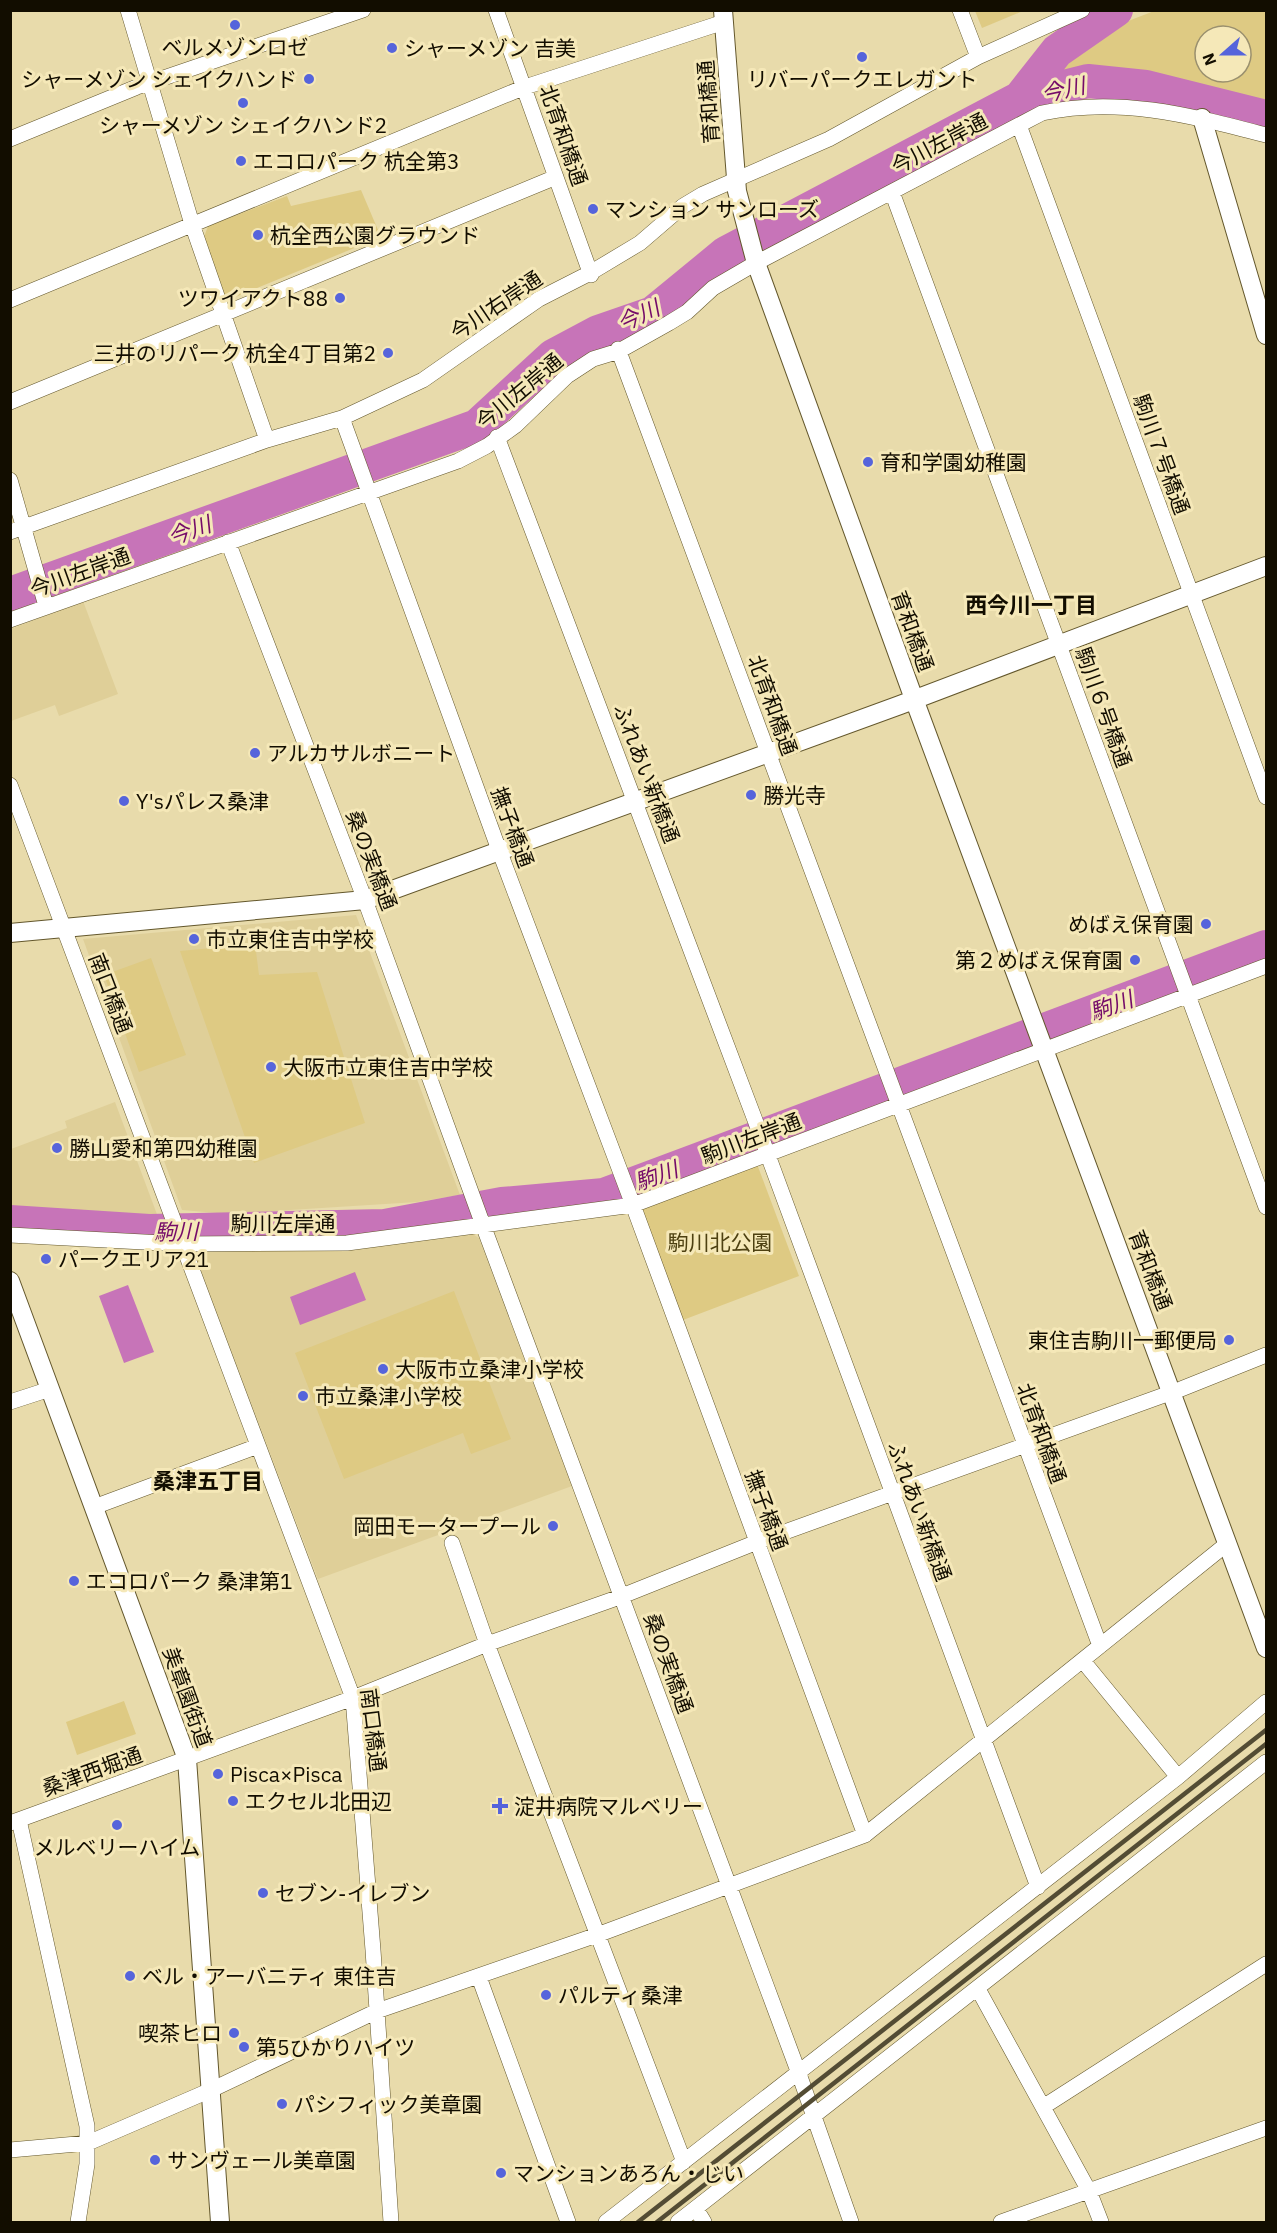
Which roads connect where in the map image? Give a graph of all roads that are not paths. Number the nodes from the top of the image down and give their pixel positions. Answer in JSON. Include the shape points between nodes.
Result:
{"nodes":[{"id":1,"x":128,"y":10,"type":"edge"},
{"id":2,"x":363,"y":10,"type":"edge"},
{"id":3,"x":496,"y":10,"type":"edge"},
{"id":4,"x":960,"y":10,"type":"edge"},
{"id":5,"x":1082,"y":10,"type":"edge"},
{"id":6,"x":724,"y":16,"type":"edge"},
{"id":7,"x":978,"y":57,"type":"junction"},
{"id":8,"x":150,"y":82,"type":"junction"},
{"id":9,"x":525,"y":87,"type":"junction"},
{"id":10,"x":1202,"y":118,"type":"junction"},
{"id":11,"x":1019,"y":125,"type":"junction"},
{"id":12,"x":1266,"y":135,"type":"edge"},
{"id":13,"x":10,"y":139,"type":"edge"},
{"id":14,"x":556,"y":177,"type":"junction"},
{"id":15,"x":736,"y":185,"type":"junction"},
{"id":16,"x":892,"y":192,"type":"junction"},
{"id":17,"x":192,"y":224,"type":"junction"},
{"id":18,"x":755,"y":260,"type":"junction"},
{"id":19,"x":590,"y":274,"type":"junction"},
{"id":20,"x":10,"y":300,"type":"edge"},
{"id":21,"x":224,"y":316,"type":"junction"},
{"id":22,"x":1266,"y":335,"type":"edge"},
{"id":23,"x":619,"y":350,"type":"junction"},
{"id":24,"x":10,"y":402,"type":"edge"},
{"id":25,"x":342,"y":418,"type":"junction"},
{"id":26,"x":497,"y":437,"type":"junction"},
{"id":27,"x":267,"y":440,"type":"junction"},
{"id":28,"x":10,"y":480,"type":"edge"},
{"id":29,"x":368,"y":493,"type":"junction"},
{"id":30,"x":17,"y":530,"type":"edge"},
{"id":31,"x":228,"y":542,"type":"junction"},
{"id":32,"x":1266,"y":566,"type":"edge"},
{"id":33,"x":1191,"y":594,"type":"junction"},
{"id":34,"x":44,"y":599,"type":"junction"},
{"id":35,"x":10,"y":620,"type":"edge"},
{"id":36,"x":1058,"y":644,"type":"junction"},
{"id":37,"x":914,"y":699,"type":"junction"},
{"id":38,"x":769,"y":753,"type":"junction"},
{"id":39,"x":10,"y":785,"type":"edge"},
{"id":40,"x":1266,"y":797,"type":"edge"},
{"id":41,"x":634,"y":800,"type":"junction"},
{"id":42,"x":499,"y":850,"type":"junction"},
{"id":43,"x":365,"y":900,"type":"junction"},
{"id":44,"x":64,"y":928,"type":"junction"},
{"id":45,"x":10,"y":933,"type":"edge"},
{"id":46,"x":1266,"y":966,"type":"edge"},
{"id":47,"x":1187,"y":992,"type":"junction"},
{"id":48,"x":1043,"y":1048,"type":"junction"},
{"id":49,"x":898,"y":1102,"type":"junction"},
{"id":50,"x":766,"y":1152,"type":"junction"},
{"id":51,"x":632,"y":1202,"type":"junction"},
{"id":52,"x":1266,"y":1207,"type":"edge"},
{"id":53,"x":482,"y":1222,"type":"junction"},
{"id":54,"x":10,"y":1235,"type":"edge"},
{"id":55,"x":180,"y":1241,"type":"junction"},
{"id":56,"x":10,"y":1281,"type":"edge"},
{"id":57,"x":1266,"y":1355,"type":"edge"},
{"id":58,"x":50,"y":1389,"type":"junction"},
{"id":59,"x":1173,"y":1392,"type":"junction"},
{"id":60,"x":10,"y":1402,"type":"edge"},
{"id":61,"x":1024,"y":1445,"type":"junction"},
{"id":62,"x":258,"y":1446,"type":"junction"},
{"id":63,"x":892,"y":1493,"type":"junction"},
{"id":64,"x":94,"y":1507,"type":"junction"},
{"id":65,"x":757,"y":1542,"type":"junction"},
{"id":66,"x":452,"y":1543,"type":"dead end"},
{"id":67,"x":1228,"y":1543,"type":"junction"},
{"id":68,"x":622,"y":1595,"type":"junction"},
{"id":69,"x":487,"y":1644,"type":"junction"},
{"id":70,"x":1100,"y":1646,"type":"junction"},
{"id":71,"x":1266,"y":1648,"type":"edge"},
{"id":72,"x":1083,"y":1661,"type":"junction"},
{"id":73,"x":353,"y":1698,"type":"junction"},
{"id":74,"x":1266,"y":1702,"type":"edge"},
{"id":75,"x":982,"y":1743,"type":"junction"},
{"id":76,"x":188,"y":1759,"type":"junction"},
{"id":77,"x":1266,"y":1762,"type":"edge"},
{"id":78,"x":1178,"y":1777,"type":"junction"},
{"id":79,"x":15,"y":1821,"type":"edge"},
{"id":80,"x":865,"y":1835,"type":"junction"},
{"id":81,"x":729,"y":1886,"type":"junction"},
{"id":82,"x":1038,"y":1887,"type":"junction"},
{"id":83,"x":597,"y":1935,"type":"junction"},
{"id":84,"x":1266,"y":1964,"type":"edge"},
{"id":85,"x":479,"y":1977,"type":"junction"},
{"id":86,"x":978,"y":1989,"type":"junction"},
{"id":87,"x":377,"y":2012,"type":"junction"},
{"id":88,"x":798,"y":2071,"type":"junction"},
{"id":89,"x":211,"y":2090,"type":"junction"},
{"id":90,"x":1043,"y":2107,"type":"junction"},
{"id":91,"x":812,"y":2116,"type":"junction"},
{"id":92,"x":1266,"y":2128,"type":"edge"},
{"id":93,"x":88,"y":2143,"type":"junction"},
{"id":94,"x":10,"y":2150,"type":"edge"},
{"id":95,"x":684,"y":2162,"type":"junction"},
{"id":96,"x":1089,"y":2191,"type":"junction"},
{"id":97,"x":700,"y":2216,"type":"edge"},
{"id":98,"x":78,"y":2223,"type":"edge"},
{"id":99,"x":220,"y":2223,"type":"edge"},
{"id":100,"x":391,"y":2223,"type":"edge"},
{"id":101,"x":568,"y":2223,"type":"edge"},
{"id":102,"x":606,"y":2223,"type":"edge"},
{"id":103,"x":678,"y":2223,"type":"edge"},
{"id":104,"x":851,"y":2223,"type":"edge"},
{"id":105,"x":1001,"y":2223,"type":"edge"},
{"id":106,"x":1101,"y":2223,"type":"edge"}],
"edges":[{"from":1,"to":8,"type":"street"},
{"from":2,"to":8,"type":"street"},
{"from":3,"to":9,"type":"street","name":"北育和橋通"},
{"from":4,"to":7,"type":"street"},
{"from":5,"to":7,"type":"street","name":"今川右岸通"},
{"from":6,"to":9,"type":"street"},
{"from":6,"to":15,"type":"street","name":"育和橋通"},
{"from":7,"to":15,"type":"street","name":"今川右岸通"},
{"from":8,"to":13,"type":"street"},
{"from":8,"to":17,"type":"street"},
{"from":9,"to":14,"type":"street","name":"北育和橋通"},
{"from":9,"to":17,"type":"street"},
{"from":10,"to":11,"type":"street","name":"今川左岸通","via":[[1133,105],[1066,107],[1042,112]]},
{"from":10,"to":12,"type":"street","name":"今川左岸通"},
{"from":10,"to":22,"type":"street"},
{"from":11,"to":16,"type":"street","name":"今川左岸通"},
{"from":11,"to":33,"type":"street","name":"駒川７号橋通"},
{"from":14,"to":19,"type":"street","name":"北育和橋通"},
{"from":14,"to":21,"type":"street"},
{"from":15,"to":18,"type":"street","name":"育和橋通"},
{"from":15,"to":19,"type":"street","name":"今川右岸通","via":[[683,206],[640,243]]},
{"from":16,"to":18,"type":"street","name":"今川左岸通"},
{"from":16,"to":36,"type":"street","name":"駒川６号橋通"},
{"from":17,"to":20,"type":"street"},
{"from":17,"to":21,"type":"street"},
{"from":18,"to":23,"type":"street","name":"今川左岸通","via":[[713,288],[687,312]]},
{"from":18,"to":37,"type":"street","name":"育和橋通"},
{"from":19,"to":25,"type":"street","name":"今川右岸通","via":[[538,299],[423,380]]},
{"from":21,"to":24,"type":"street"},
{"from":21,"to":27,"type":"street"},
{"from":23,"to":26,"type":"street","name":"今川左岸通","via":[[593,359],[567,376]]},
{"from":23,"to":38,"type":"street","name":"北育和橋通"},
{"from":25,"to":27,"type":"street","name":"今川右岸通"},
{"from":25,"to":29,"type":"street","name":"撫子橋通"},
{"from":26,"to":29,"type":"street","name":"今川左岸通","via":[[458,461]]},
{"from":26,"to":41,"type":"street","name":"ふれあい新橋通"},
{"from":27,"to":30,"type":"street","name":"今川右岸通"},
{"from":28,"to":30,"type":"street"},
{"from":29,"to":31,"type":"street","name":"今川左岸通"},
{"from":29,"to":42,"type":"street","name":"撫子橋通"},
{"from":30,"to":34,"type":"street","via":[[27,544]]},
{"from":31,"to":34,"type":"street","name":"今川左岸通"},
{"from":31,"to":43,"type":"street","name":"桑の実橋通"},
{"from":32,"to":33,"type":"street"},
{"from":33,"to":36,"type":"street"},
{"from":33,"to":40,"type":"street","name":"駒川７号橋通"},
{"from":34,"to":35,"type":"street","name":"今川左岸通"},
{"from":36,"to":37,"type":"street"},
{"from":36,"to":47,"type":"street","name":"駒川６号橋通"},
{"from":37,"to":38,"type":"street"},
{"from":37,"to":48,"type":"street","name":"育和橋通"},
{"from":38,"to":41,"type":"street"},
{"from":38,"to":49,"type":"street","name":"北育和橋通"},
{"from":39,"to":44,"type":"street","name":"南口橋通"},
{"from":41,"to":42,"type":"street"},
{"from":41,"to":50,"type":"street","name":"ふれあい新橋通"},
{"from":42,"to":43,"type":"street"},
{"from":42,"to":51,"type":"street","name":"撫子橋通"},
{"from":43,"to":44,"type":"street"},
{"from":43,"to":53,"type":"street","name":"桑の実橋通"},
{"from":44,"to":45,"type":"street"},
{"from":44,"to":55,"type":"street","name":"南口橋通","via":[[171,1208]]},
{"from":46,"to":47,"type":"street","name":"駒川左岸通"},
{"from":47,"to":48,"type":"street","name":"駒川左岸通"},
{"from":47,"to":52,"type":"street"},
{"from":48,"to":49,"type":"street","name":"駒川左岸通"},
{"from":48,"to":59,"type":"street","name":"育和橋通"},
{"from":49,"to":50,"type":"street","name":"駒川左岸通"},
{"from":49,"to":61,"type":"street","name":"北育和橋通"},
{"from":50,"to":51,"type":"street","name":"駒川左岸通"},
{"from":50,"to":63,"type":"street","name":"ふれあい新橋通"},
{"from":51,"to":53,"type":"street","name":"駒川左岸通"},
{"from":51,"to":65,"type":"street","name":"撫子橋通"},
{"from":53,"to":55,"type":"street","name":"駒川左岸通","via":[[347,1243]]},
{"from":53,"to":68,"type":"street","name":"桑の実橋通"},
{"from":54,"to":55,"type":"street","name":"駒川左岸通"},
{"from":55,"to":62,"type":"street","name":"南口橋通"},
{"from":56,"to":58,"type":"street","name":"美章園街道"},
{"from":57,"to":59,"type":"street","name":"桑津西堀通"},
{"from":58,"to":60,"type":"street"},
{"from":58,"to":64,"type":"street","name":"美章園街道"},
{"from":59,"to":61,"type":"street","name":"桑津西堀通"},
{"from":59,"to":67,"type":"street","name":"育和橋通"},
{"from":61,"to":63,"type":"street","name":"桑津西堀通"},
{"from":61,"to":70,"type":"street","name":"北育和橋通"},
{"from":62,"to":64,"type":"street"},
{"from":62,"to":73,"type":"street","name":"南口橋通"},
{"from":63,"to":65,"type":"street","name":"桑津西堀通"},
{"from":63,"to":75,"type":"street","name":"ふれあい新橋通"},
{"from":64,"to":76,"type":"street","name":"美章園街道"},
{"from":65,"to":68,"type":"street","name":"桑津西堀通"},
{"from":65,"to":80,"type":"street","name":"撫子橋通"},
{"from":66,"to":69,"type":"street"},
{"from":67,"to":70,"type":"street"},
{"from":67,"to":71,"type":"street","name":"育和橋通"},
{"from":68,"to":69,"type":"street","name":"桑津西堀通"},
{"from":68,"to":81,"type":"street","name":"桑の実橋通"},
{"from":69,"to":73,"type":"street","name":"桑津西堀通"},
{"from":69,"to":83,"type":"street"},
{"from":70,"to":72,"type":"street"},
{"from":72,"to":75,"type":"street"},
{"from":72,"to":78,"type":"street"},
{"from":73,"to":76,"type":"street","name":"桑津西堀通"},
{"from":73,"to":87,"type":"street","name":"南口橋通"},
{"from":74,"to":78,"type":"street"},
{"from":75,"to":80,"type":"street"},
{"from":75,"to":82,"type":"street","name":"ふれあい新橋通"},
{"from":76,"to":79,"type":"street","name":"桑津西堀通"},
{"from":76,"to":89,"type":"street","name":"美章園街道"},
{"from":77,"to":86,"type":"street"},
{"from":78,"to":82,"type":"street"},
{"from":79,"to":93,"type":"street"},
{"from":80,"to":81,"type":"street"},
{"from":81,"to":83,"type":"street"},
{"from":81,"to":88,"type":"street","name":"桑の実橋通"},
{"from":82,"to":88,"type":"street"},
{"from":83,"to":85,"type":"street"},
{"from":83,"to":95,"type":"street"},
{"from":84,"to":90,"type":"street"},
{"from":85,"to":87,"type":"street"},
{"from":85,"to":101,"type":"street"},
{"from":86,"to":90,"type":"street"},
{"from":86,"to":91,"type":"street"},
{"from":87,"to":89,"type":"street"},
{"from":87,"to":100,"type":"street","name":"南口橋通"},
{"from":88,"to":91,"type":"street","name":"桑の実橋通"},
{"from":88,"to":95,"type":"street"},
{"from":89,"to":93,"type":"street"},
{"from":89,"to":99,"type":"street","name":"美章園街道"},
{"from":90,"to":96,"type":"street"},
{"from":91,"to":97,"type":"street"},
{"from":91,"to":104,"type":"street","name":"桑の実橋通"},
{"from":92,"to":96,"type":"street"},
{"from":93,"to":94,"type":"street"},
{"from":93,"to":98,"type":"street"},
{"from":95,"to":102,"type":"street"},
{"from":96,"to":105,"type":"street"},
{"from":96,"to":106,"type":"street"},
{"from":97,"to":103,"type":"street"}]}
